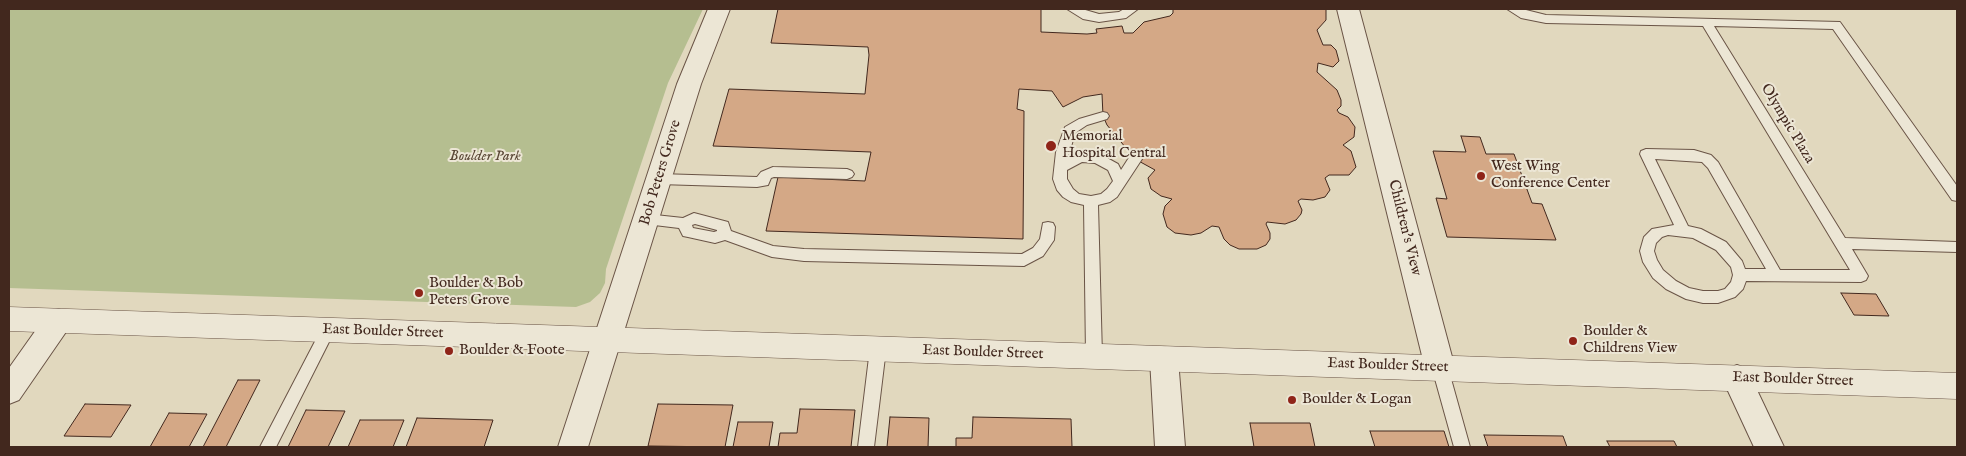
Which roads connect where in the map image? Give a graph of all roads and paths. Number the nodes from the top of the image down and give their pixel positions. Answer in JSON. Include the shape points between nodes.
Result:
{"nodes":[{"id":1,"x":719,"y":9,"type":"edge"},
{"id":2,"x":1073,"y":9,"type":"edge"},
{"id":3,"x":1132,"y":9,"type":"edge"},
{"id":4,"x":1348,"y":9,"type":"edge"},
{"id":5,"x":1513,"y":9,"type":"edge"},
{"id":6,"x":1706,"y":22,"type":"junction"},
{"id":7,"x":1103,"y":116,"type":"dead end"},
{"id":8,"x":1134,"y":158,"type":"dead end"},
{"id":9,"x":1061,"y":167,"type":"junction"},
{"id":10,"x":847,"y":174,"type":"dead end"},
{"id":11,"x":659,"y":180,"type":"junction"},
{"id":12,"x":1119,"y":180,"type":"junction"},
{"id":13,"x":1957,"y":196,"type":"edge"},
{"id":14,"x":1091,"y":200,"type":"junction"},
{"id":15,"x":646,"y":219,"type":"junction"},
{"id":16,"x":1048,"y":227,"type":"dead end"},
{"id":17,"x":1683,"y":230,"type":"junction"},
{"id":18,"x":1840,"y":243,"type":"junction"},
{"id":19,"x":1957,"y":247,"type":"edge"},
{"id":20,"x":1740,"y":274,"type":"junction"},
{"id":21,"x":1776,"y":275,"type":"junction"},
{"id":22,"x":1861,"y":276,"type":"joint"},
{"id":23,"x":9,"y":319,"type":"edge"},
{"id":24,"x":58,"y":321,"type":"junction"},
{"id":25,"x":328,"y":330,"type":"junction"},
{"id":26,"x":606,"y":339,"type":"junction"},
{"id":27,"x":878,"y":349,"type":"junction"},
{"id":28,"x":1094,"y":356,"type":"junction"},
{"id":29,"x":1164,"y":359,"type":"junction"},
{"id":30,"x":1440,"y":368,"type":"junction"},
{"id":31,"x":1737,"y":378,"type":"junction"},
{"id":32,"x":1957,"y":386,"type":"edge"},
{"id":33,"x":9,"y":391,"type":"edge"},
{"id":34,"x":268,"y":447,"type":"edge"},
{"id":35,"x":573,"y":447,"type":"edge"},
{"id":36,"x":866,"y":447,"type":"edge"},
{"id":37,"x":1170,"y":447,"type":"edge"},
{"id":38,"x":1462,"y":447,"type":"edge"},
{"id":39,"x":1769,"y":447,"type":"edge"}],
"edges":[{"from":1,"to":11,"type":"street","name":"Bob Peters Grove","via":[[689,84]]},
{"from":2,"to":3,"type":"lane","via":[[1099,18],[1122,15]]},
{"from":4,"to":30,"type":"street","name":"Children's View"},
{"from":5,"to":6,"type":"lane","via":[[1546,19]]},
{"from":6,"to":13,"type":"lane","via":[[1836,25]]},
{"from":6,"to":18,"type":"lane","name":"Olympic Plaza"},
{"from":7,"to":9,"type":"lane","via":[[1070,130],[1062,152]]},
{"from":8,"to":12,"type":"lane"},
{"from":9,"to":12,"type":"lane","via":[[1080,157],[1098,158],[1114,167]]},
{"from":9,"to":14,"type":"lane","via":[[1062,186],[1076,198]]},
{"from":10,"to":11,"type":"lane","via":[[773,172],[757,182]]},
{"from":11,"to":15,"type":"street","name":"Bob Peters Grove"},
{"from":12,"to":14,"type":"lane","via":[[1117,187],[1105,198]]},
{"from":14,"to":28,"type":"lane"},
{"from":15,"to":16,"type":"lane","via":[[684,223],[688,232],[715,238],[725,234],[772,251],[804,255],[1024,260],[1038,252],[1047,240]]},
{"from":15,"to":26,"type":"street","name":"Bob Peters Grove"},
{"from":17,"to":20,"type":"lane","via":[[1721,246],[1737,265]]},
{"from":17,"to":20,"type":"lane","via":[[1657,233],[1649,241],[1650,262],[1671,285],[1703,297],[1718,297],[1730,293],[1738,285]]},
{"from":17,"to":21,"type":"lane","via":[[1646,154],[1706,158]]},
{"from":18,"to":19,"type":"lane"},
{"from":18,"to":22,"type":"lane","name":"Olympic Plaza"},
{"from":20,"to":21,"type":"lane"},
{"from":21,"to":22,"type":"lane"},
{"from":23,"to":24,"type":"street","name":"East Boulder Street"},
{"from":24,"to":25,"type":"street","name":"East Boulder Street"},
{"from":24,"to":33,"type":"street"},
{"from":25,"to":26,"type":"street","name":"East Boulder Street"},
{"from":25,"to":34,"type":"lane"},
{"from":26,"to":27,"type":"street","name":"East Boulder Street"},
{"from":26,"to":35,"type":"street","name":"Bob Peters Grove"},
{"from":27,"to":28,"type":"street","name":"East Boulder Street"},
{"from":27,"to":36,"type":"lane"},
{"from":28,"to":29,"type":"street","name":"East Boulder Street"},
{"from":29,"to":30,"type":"street","name":"East Boulder Street"},
{"from":29,"to":37,"type":"street"},
{"from":30,"to":31,"type":"street","name":"East Boulder Street"},
{"from":30,"to":38,"type":"lane","name":"Children's View"},
{"from":31,"to":32,"type":"street","name":"East Boulder Street"},
{"from":31,"to":39,"type":"street"}]}
